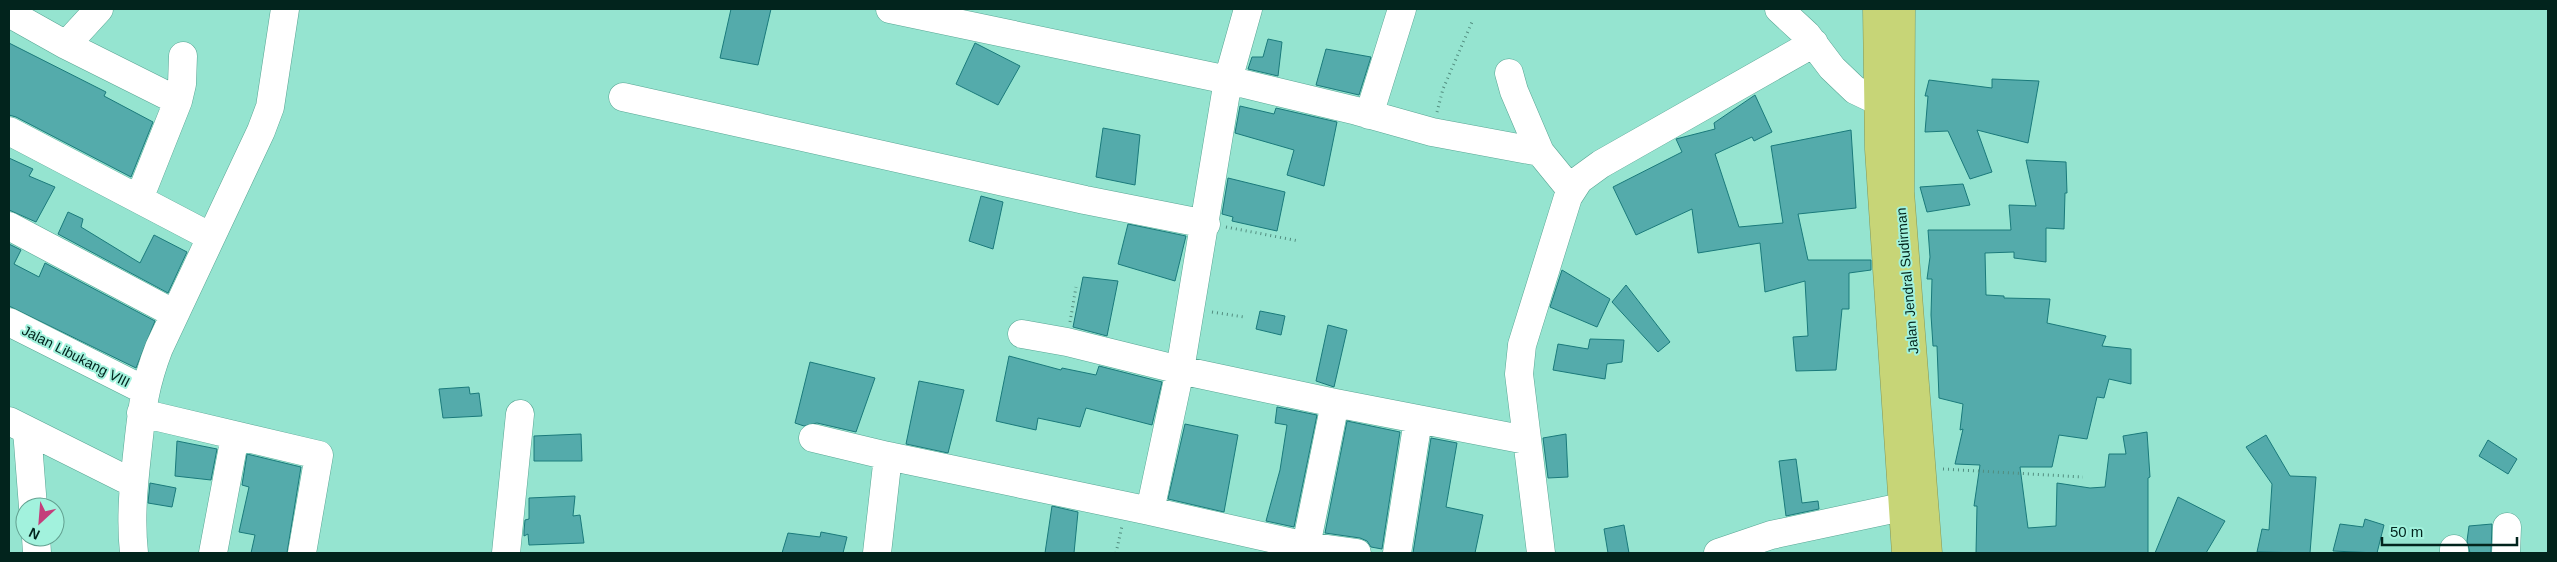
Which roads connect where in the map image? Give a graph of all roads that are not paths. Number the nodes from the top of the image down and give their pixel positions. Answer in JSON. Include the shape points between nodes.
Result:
{"nodes":[{"id":1,"x":99,"y":9,"type":"edge"},
{"id":2,"x":284,"y":9,"type":"edge"},
{"id":3,"x":890,"y":9,"type":"edge"},
{"id":4,"x":1248,"y":9,"type":"edge"},
{"id":5,"x":1402,"y":9,"type":"edge"},
{"id":6,"x":1779,"y":9,"type":"edge"},
{"id":7,"x":1877,"y":9,"type":"edge"},
{"id":8,"x":1901,"y":9,"type":"edge"},
{"id":9,"x":9,"y":13,"type":"edge"},
{"id":10,"x":1814,"y":43,"type":"junction"},
{"id":11,"x":66,"y":45,"type":"junction"},
{"id":12,"x":183,"y":56,"type":"dead end"},
{"id":13,"x":1509,"y":73,"type":"dead end"},
{"id":14,"x":1228,"y":80,"type":"junction"},
{"id":15,"x":623,"y":97,"type":"dead end"},
{"id":16,"x":178,"y":101,"type":"junction"},
{"id":17,"x":1888,"y":102,"type":"junction"},
{"id":18,"x":1369,"y":115,"type":"junction"},
{"id":19,"x":9,"y":131,"type":"edge"},
{"id":20,"x":1889,"y":149,"type":"junction"},
{"id":21,"x":1540,"y":152,"type":"junction"},
{"id":22,"x":1571,"y":190,"type":"junction"},
{"id":23,"x":139,"y":199,"type":"junction"},
{"id":24,"x":1206,"y":224,"type":"junction"},
{"id":25,"x":9,"y":226,"type":"edge"},
{"id":26,"x":211,"y":237,"type":"junction"},
{"id":27,"x":175,"y":314,"type":"junction"},
{"id":28,"x":9,"y":322,"type":"edge"},
{"id":29,"x":1022,"y":334,"type":"dead end"},
{"id":30,"x":1180,"y":370,"type":"junction"},
{"id":31,"x":143,"y":402,"type":"junction"},
{"id":32,"x":1335,"y":403,"type":"junction"},
{"id":33,"x":520,"y":414,"type":"dead end"},
{"id":34,"x":1418,"y":420,"type":"junction"},
{"id":35,"x":18,"y":425,"type":"edge"},
{"id":36,"x":235,"y":436,"type":"junction"},
{"id":37,"x":814,"y":438,"type":"dead end"},
{"id":38,"x":1526,"y":440,"type":"junction"},
{"id":39,"x":888,"y":456,"type":"junction"},
{"id":40,"x":133,"y":483,"type":"junction"},
{"id":41,"x":31,"y":497,"type":"edge"},
{"id":42,"x":1902,"y":507,"type":"junction"},
{"id":43,"x":1150,"y":511,"type":"junction"},
{"id":44,"x":1306,"y":546,"type":"junction"},
{"id":45,"x":134,"y":553,"type":"edge"},
{"id":46,"x":213,"y":553,"type":"edge"},
{"id":47,"x":302,"y":553,"type":"edge"},
{"id":48,"x":506,"y":553,"type":"edge"},
{"id":49,"x":877,"y":553,"type":"edge"},
{"id":50,"x":1357,"y":553,"type":"edge"},
{"id":51,"x":1398,"y":553,"type":"edge"},
{"id":52,"x":1540,"y":553,"type":"edge"},
{"id":53,"x":1718,"y":553,"type":"edge"},
{"id":54,"x":1906,"y":553,"type":"edge"},
{"id":55,"x":1928,"y":553,"type":"edge"}],
"edges":[{"from":1,"to":11,"type":"street"},
{"from":2,"to":26,"type":"street","via":[[270,107]]},
{"from":3,"to":14,"type":"street"},
{"from":4,"to":14,"type":"street"},
{"from":5,"to":18,"type":"street"},
{"from":6,"to":10,"type":"street"},
{"from":7,"to":17,"type":"highway","name":"Jalan Jendral Sudirman"},
{"from":8,"to":17,"type":"highway","name":"Jalan Jendral Sudirman"},
{"from":9,"to":11,"type":"street"},
{"from":10,"to":17,"type":"street","via":[[1846,83]]},
{"from":10,"to":22,"type":"street","via":[[1601,164]]},
{"from":11,"to":16,"type":"street"},
{"from":12,"to":16,"type":"street"},
{"from":13,"to":21,"type":"street"},
{"from":14,"to":18,"type":"street"},
{"from":14,"to":24,"type":"street"},
{"from":15,"to":24,"type":"street"},
{"from":16,"to":23,"type":"street"},
{"from":17,"to":20,"type":"highway","name":"Jalan Jendral Sudirman"},
{"from":18,"to":21,"type":"street","via":[[1432,132]]},
{"from":19,"to":23,"type":"street"},
{"from":20,"to":42,"type":"highway","name":"Jalan Jendral Sudirman"},
{"from":20,"to":55,"type":"highway","name":"Jalan Jendral Sudirman","via":[[1900,192]]},
{"from":21,"to":22,"type":"street"},
{"from":22,"to":38,"type":"street","via":[[1522,345],[1519,374]]},
{"from":23,"to":26,"type":"street"},
{"from":24,"to":30,"type":"street"},
{"from":25,"to":27,"type":"street"},
{"from":26,"to":27,"type":"street"},
{"from":27,"to":31,"type":"street","via":[[159,348]]},
{"from":28,"to":31,"type":"street","name":"Jalan Libukang VIII"},
{"from":29,"to":30,"type":"street"},
{"from":30,"to":32,"type":"street"},
{"from":30,"to":43,"type":"street"},
{"from":31,"to":36,"type":"street","name":"Jalan Libukang VIII"},
{"from":31,"to":40,"type":"street"},
{"from":32,"to":34,"type":"street"},
{"from":32,"to":44,"type":"street"},
{"from":33,"to":48,"type":"street"},
{"from":34,"to":38,"type":"street"},
{"from":34,"to":51,"type":"street"},
{"from":35,"to":40,"type":"street"},
{"from":35,"to":41,"type":"street"},
{"from":36,"to":46,"type":"street"},
{"from":36,"to":47,"type":"street","name":"Jalan Libukang VIII","via":[[319,456]]},
{"from":37,"to":39,"type":"street"},
{"from":38,"to":52,"type":"street"},
{"from":39,"to":43,"type":"street"},
{"from":39,"to":49,"type":"street"},
{"from":40,"to":45,"type":"street","via":[[131,523]]},
{"from":42,"to":53,"type":"street","via":[[1771,535]]},
{"from":42,"to":54,"type":"highway","name":"Jalan Jendral Sudirman"},
{"from":43,"to":44,"type":"street"},
{"from":44,"to":50,"type":"street"}]}
